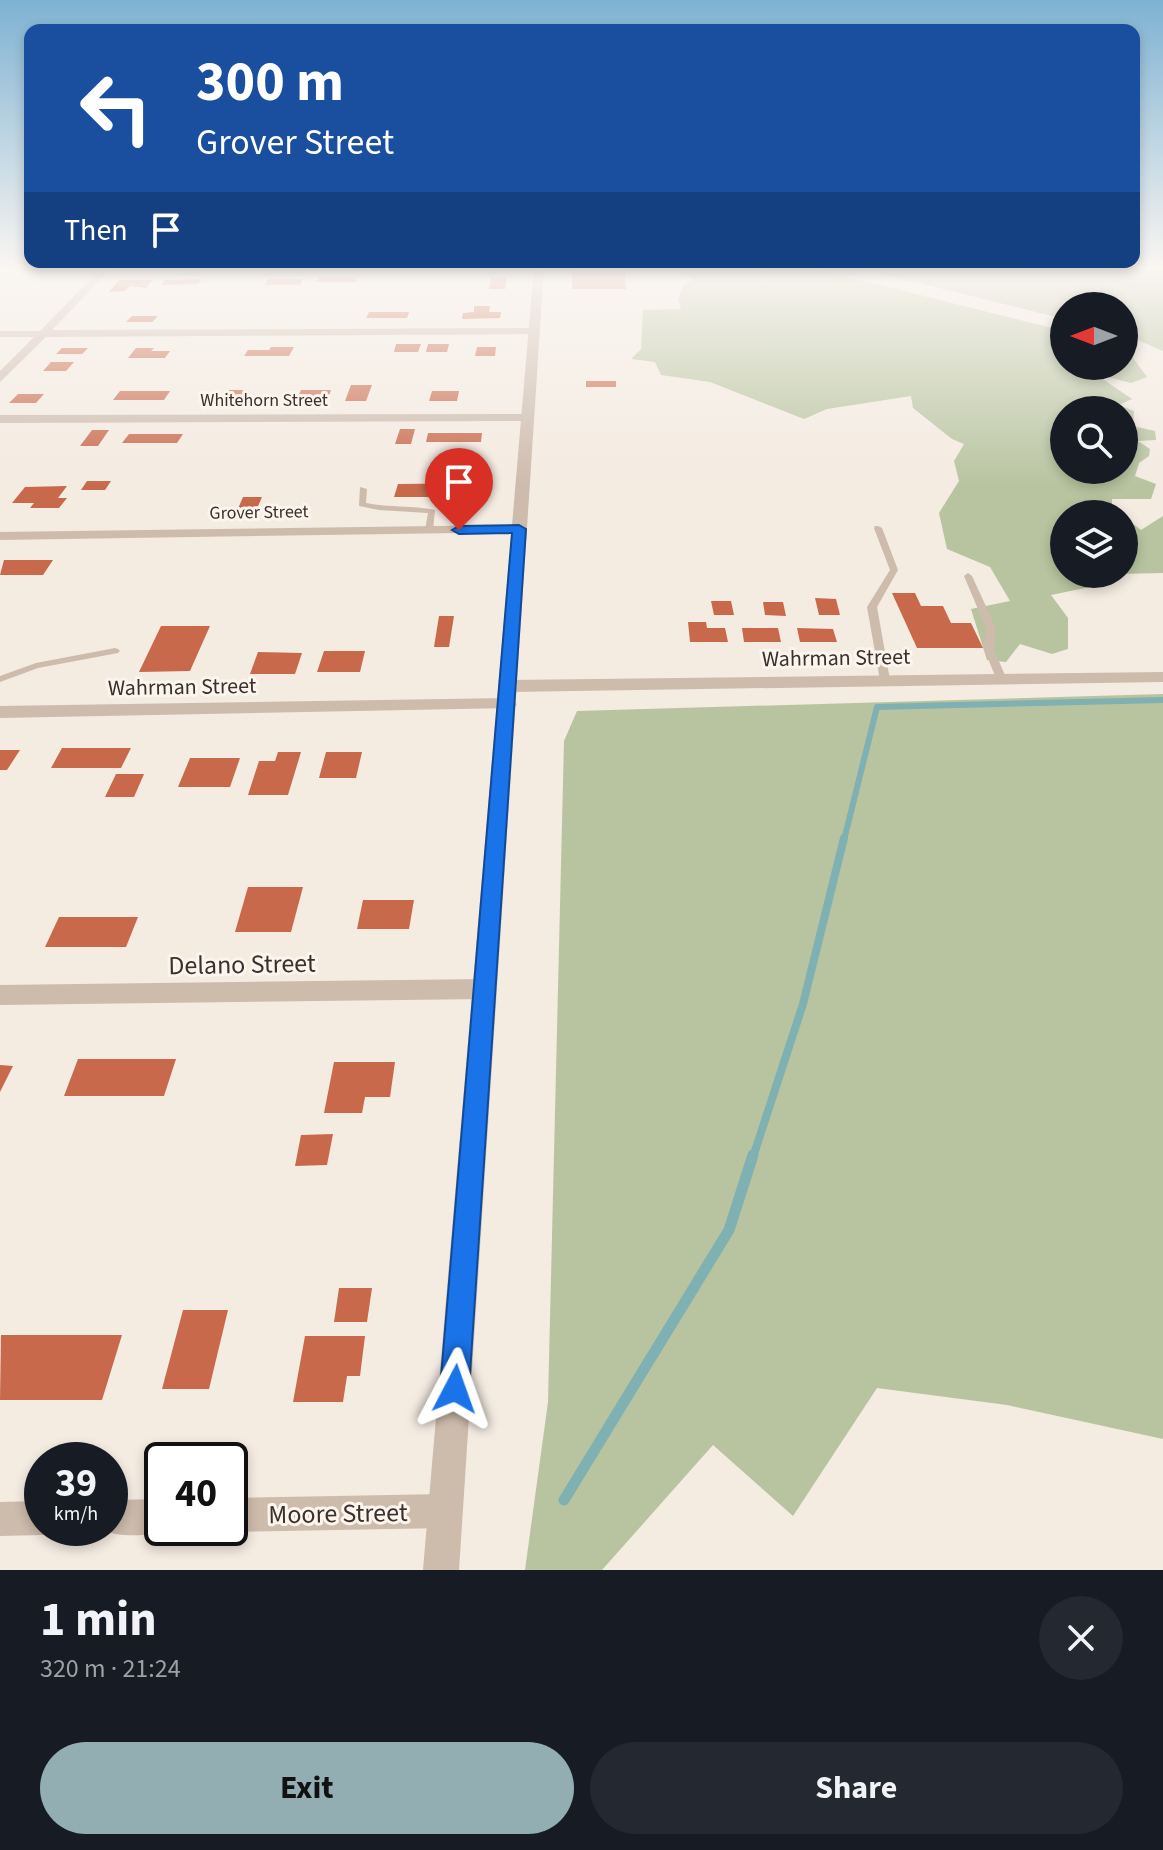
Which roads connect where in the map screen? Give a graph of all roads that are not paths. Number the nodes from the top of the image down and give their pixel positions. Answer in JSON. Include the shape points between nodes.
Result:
{"nodes":[{"id":1,"x":36,"y":340,"type":"edge"},
{"id":2,"x":533,"y":340,"type":"edge"},
{"id":3,"x":0,"y":378,"type":"edge"},
{"id":4,"x":528,"y":417,"type":"junction"},
{"id":5,"x":0,"y":419,"type":"edge"},
{"id":6,"x":363,"y":489,"type":"dead end"},
{"id":7,"x":878,"y":528,"type":"dead end"},
{"id":8,"x":519,"y":529,"type":"junction"},
{"id":9,"x":429,"y":530,"type":"junction"},
{"id":10,"x":0,"y":536,"type":"edge"},
{"id":11,"x":968,"y":576,"type":"dead end"},
{"id":12,"x":115,"y":651,"type":"dead end"},
{"id":13,"x":1163,"y":677,"type":"edge"},
{"id":14,"x":1001,"y":678,"type":"junction"},
{"id":15,"x":0,"y":679,"type":"edge"},
{"id":16,"x":885,"y":680,"type":"junction"},
{"id":17,"x":509,"y":695,"type":"junction"},
{"id":18,"x":0,"y":712,"type":"edge"},
{"id":19,"x":485,"y":989,"type":"junction"},
{"id":20,"x":0,"y":995,"type":"edge"},
{"id":21,"x":445,"y":1511,"type":"junction"},
{"id":22,"x":248,"y":1515,"type":"edge"},
{"id":23,"x":24,"y":1518,"type":"edge"},
{"id":24,"x":0,"y":1519,"type":"edge"},
{"id":25,"x":441,"y":1570,"type":"edge"}],
"edges":[{"from":1,"to":3,"type":"street"},
{"from":2,"to":4,"type":"street"},
{"from":4,"to":5,"type":"street","name":"Whitehorn Street"},
{"from":4,"to":8,"type":"street"},
{"from":6,"to":9,"type":"lane","via":[[362,504],[377,510],[432,512]]},
{"from":7,"to":16,"type":"lane","via":[[894,570],[872,607]]},
{"from":8,"to":9,"type":"street","name":"Grover Street"},
{"from":8,"to":17,"type":"street"},
{"from":9,"to":10,"type":"street","name":"Grover Street"},
{"from":11,"to":14,"type":"lane","via":[[991,628],[989,649]]},
{"from":12,"to":15,"type":"lane","via":[[36,666]]},
{"from":13,"to":14,"type":"street","name":"Wahrman Street"},
{"from":14,"to":16,"type":"street","name":"Wahrman Street"},
{"from":16,"to":17,"type":"street","name":"Wahrman Street"},
{"from":17,"to":18,"type":"street","name":"Wahrman Street"},
{"from":17,"to":19,"type":"street"},
{"from":19,"to":20,"type":"street","name":"Delano Street"},
{"from":19,"to":21,"type":"street"},
{"from":21,"to":22,"type":"street","name":"Moore Street"},
{"from":21,"to":25,"type":"street"},
{"from":23,"to":24,"type":"street"}]}
